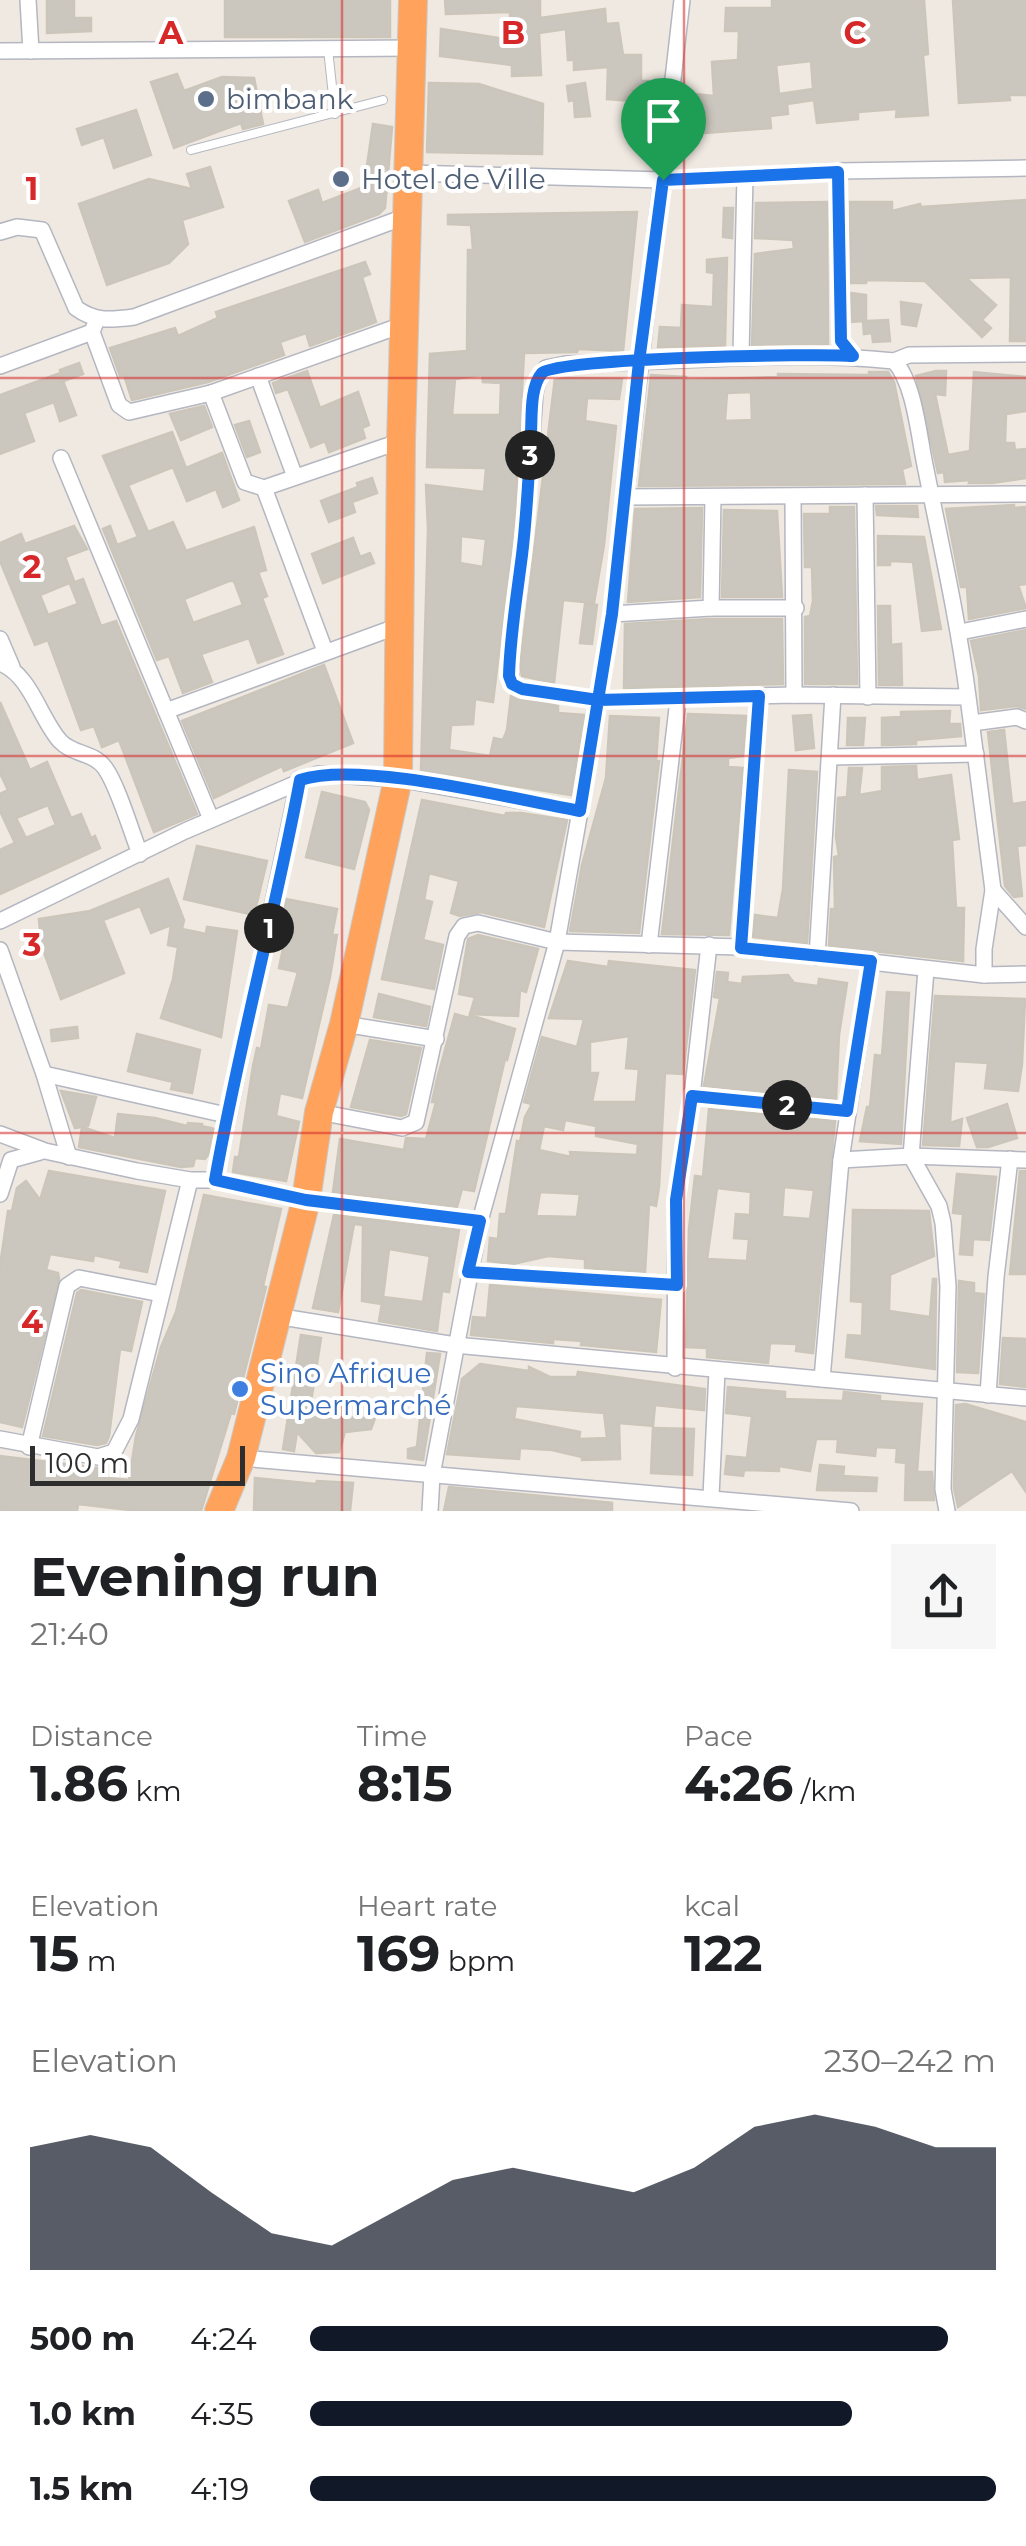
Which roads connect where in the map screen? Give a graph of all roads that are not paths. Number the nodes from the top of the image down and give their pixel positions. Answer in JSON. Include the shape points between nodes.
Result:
{"nodes":[{"id":1,"x":28,"y":0,"type":"edge"},
{"id":2,"x":414,"y":0,"type":"edge"},
{"id":3,"x":682,"y":0,"type":"edge"},
{"id":4,"x":413,"y":48,"type":"junction"},
{"id":5,"x":328,"y":49,"type":"junction"},
{"id":6,"x":0,"y":51,"type":"edge"},
{"id":7,"x":31,"y":51,"type":"junction"},
{"id":8,"x":383,"y":100,"type":"dead end"},
{"id":9,"x":335,"y":114,"type":"junction"},
{"id":10,"x":192,"y":150,"type":"dead end"},
{"id":11,"x":1026,"y":168,"type":"edge"},
{"id":12,"x":408,"y":172,"type":"junction"},
{"id":13,"x":838,"y":172,"type":"junction"},
{"id":14,"x":746,"y":176,"type":"junction"},
{"id":15,"x":663,"y":180,"type":"junction"},
{"id":16,"x":407,"y":216,"type":"junction"},
{"id":17,"x":0,"y":232,"type":"edge"},
{"id":18,"x":405,"y":324,"type":"junction"},
{"id":19,"x":94,"y":326,"type":"junction"},
{"id":20,"x":1026,"y":354,"type":"edge"},
{"id":21,"x":741,"y":355,"type":"junction"},
{"id":22,"x":853,"y":356,"type":"junction"},
{"id":23,"x":894,"y":361,"type":"junction"},
{"id":24,"x":639,"y":362,"type":"junction"},
{"id":25,"x":0,"y":366,"type":"edge"},
{"id":26,"x":258,"y":376,"type":"junction"},
{"id":27,"x":210,"y":392,"type":"junction"},
{"id":28,"x":402,"y":442,"type":"junction"},
{"id":29,"x":61,"y":458,"type":"dead end"},
{"id":30,"x":295,"y":477,"type":"junction"},
{"id":31,"x":264,"y":488,"type":"junction"},
{"id":32,"x":1026,"y":494,"type":"edge"},
{"id":33,"x":865,"y":495,"type":"junction"},
{"id":34,"x":931,"y":496,"type":"junction"},
{"id":35,"x":624,"y":497,"type":"junction"},
{"id":36,"x":713,"y":497,"type":"junction"},
{"id":37,"x":793,"y":497,"type":"junction"},
{"id":38,"x":712,"y":608,"type":"junction"},
{"id":39,"x":796,"y":608,"type":"junction"},
{"id":40,"x":612,"y":614,"type":"junction"},
{"id":41,"x":1026,"y":619,"type":"edge"},
{"id":42,"x":401,"y":626,"type":"junction"},
{"id":43,"x":960,"y":632,"type":"junction"},
{"id":44,"x":0,"y":639,"type":"edge"},
{"id":45,"x":324,"y":652,"type":"junction"},
{"id":46,"x":6,"y":665,"type":"edge"},
{"id":47,"x":794,"y":695,"type":"junction"},
{"id":48,"x":833,"y":695,"type":"junction"},
{"id":49,"x":759,"y":696,"type":"junction"},
{"id":50,"x":968,"y":696,"type":"junction"},
{"id":51,"x":868,"y":697,"type":"junction"},
{"id":52,"x":598,"y":700,"type":"junction"},
{"id":53,"x":678,"y":700,"type":"junction"},
{"id":54,"x":166,"y":711,"type":"junction"},
{"id":55,"x":1026,"y":721,"type":"edge"},
{"id":56,"x":972,"y":723,"type":"junction"},
{"id":57,"x":976,"y":754,"type":"junction"},
{"id":58,"x":831,"y":756,"type":"junction"},
{"id":59,"x":398,"y":779,"type":"junction"},
{"id":60,"x":300,"y":780,"type":"junction"},
{"id":61,"x":580,"y":811,"type":"junction"},
{"id":62,"x":211,"y":819,"type":"junction"},
{"id":63,"x":140,"y":854,"type":"junction"},
{"id":64,"x":992,"y":890,"type":"junction"},
{"id":65,"x":0,"y":921,"type":"edge"},
{"id":66,"x":1026,"y":927,"type":"edge"},
{"id":67,"x":557,"y":942,"type":"junction"},
{"id":68,"x":649,"y":944,"type":"junction"},
{"id":69,"x":709,"y":945,"type":"junction"},
{"id":70,"x":741,"y":948,"type":"junction"},
{"id":71,"x":0,"y":950,"type":"edge"},
{"id":72,"x":817,"y":956,"type":"junction"},
{"id":73,"x":871,"y":961,"type":"junction"},
{"id":74,"x":926,"y":970,"type":"junction"},
{"id":75,"x":1026,"y":974,"type":"edge"},
{"id":76,"x":984,"y":975,"type":"junction"},
{"id":77,"x":344,"y":1024,"type":"junction"},
{"id":78,"x":436,"y":1040,"type":"junction"},
{"id":79,"x":44,"y":1074,"type":"junction"},
{"id":80,"x":692,"y":1096,"type":"junction"},
{"id":81,"x":847,"y":1111,"type":"junction"},
{"id":82,"x":319,"y":1112,"type":"junction"},
{"id":83,"x":226,"y":1115,"type":"junction"},
{"id":84,"x":0,"y":1134,"type":"edge"},
{"id":85,"x":45,"y":1151,"type":"junction"},
{"id":86,"x":911,"y":1156,"type":"junction"},
{"id":87,"x":69,"y":1157,"type":"junction"},
{"id":88,"x":841,"y":1160,"type":"junction"},
{"id":89,"x":1018,"y":1160,"type":"edge"},
{"id":90,"x":2,"y":1170,"type":"edge"},
{"id":91,"x":190,"y":1180,"type":"junction"},
{"id":92,"x":215,"y":1180,"type":"junction"},
{"id":93,"x":0,"y":1194,"type":"edge"},
{"id":94,"x":306,"y":1200,"type":"junction"},
{"id":95,"x":480,"y":1221,"type":"junction"},
{"id":96,"x":468,"y":1272,"type":"junction"},
{"id":97,"x":677,"y":1285,"type":"junction"},
{"id":98,"x":162,"y":1294,"type":"junction"},
{"id":99,"x":276,"y":1316,"type":"junction"},
{"id":100,"x":455,"y":1345,"type":"junction"},
{"id":101,"x":675,"y":1368,"type":"junction"},
{"id":102,"x":717,"y":1371,"type":"junction"},
{"id":103,"x":822,"y":1380,"type":"junction"},
{"id":104,"x":944,"y":1392,"type":"junction"},
{"id":105,"x":988,"y":1395,"type":"junction"},
{"id":106,"x":1026,"y":1398,"type":"edge"},
{"id":107,"x":0,"y":1440,"type":"edge"},
{"id":108,"x":29,"y":1447,"type":"junction"},
{"id":109,"x":241,"y":1458,"type":"junction"},
{"id":110,"x":432,"y":1475,"type":"junction"},
{"id":111,"x":711,"y":1496,"type":"junction"},
{"id":112,"x":219,"y":1511,"type":"edge"},
{"id":113,"x":430,"y":1511,"type":"edge"},
{"id":114,"x":851,"y":1511,"type":"edge"},
{"id":115,"x":947,"y":1511,"type":"edge"}],
"edges":[{"from":1,"to":7,"type":"street"},
{"from":2,"to":4,"type":"highway"},
{"from":3,"to":15,"type":"street"},
{"from":4,"to":5,"type":"street"},
{"from":4,"to":12,"type":"highway"},
{"from":5,"to":7,"type":"street"},
{"from":5,"to":9,"type":"lane"},
{"from":6,"to":7,"type":"street"},
{"from":8,"to":9,"type":"lane"},
{"from":9,"to":10,"type":"lane"},
{"from":11,"to":13,"type":"street"},
{"from":12,"to":15,"type":"street"},
{"from":12,"to":16,"type":"highway"},
{"from":13,"to":14,"type":"street"},
{"from":13,"to":22,"type":"street","via":[[841,341]]},
{"from":14,"to":15,"type":"street"},
{"from":14,"to":21,"type":"street"},
{"from":15,"to":24,"type":"street"},
{"from":16,"to":18,"type":"highway"},
{"from":16,"to":19,"type":"street"},
{"from":17,"to":19,"type":"street","via":[[17,226],[42,230],[76,308]]},
{"from":18,"to":26,"type":"street"},
{"from":18,"to":28,"type":"highway"},
{"from":19,"to":25,"type":"street"},
{"from":19,"to":27,"type":"street","via":[[119,405],[129,412]]},
{"from":20,"to":23,"type":"street","via":[[910,355]]},
{"from":21,"to":22,"type":"street"},
{"from":21,"to":24,"type":"street"},
{"from":22,"to":23,"type":"street"},
{"from":23,"to":34,"type":"street","via":[[904,371]]},
{"from":24,"to":35,"type":"street"},
{"from":24,"to":52,"type":"street","via":[[546,368],[532,409],[509,676],[522,689]]},
{"from":26,"to":27,"type":"street"},
{"from":26,"to":30,"type":"street"},
{"from":27,"to":31,"type":"street","via":[[245,482]]},
{"from":28,"to":30,"type":"street"},
{"from":28,"to":42,"type":"highway"},
{"from":29,"to":54,"type":"street"},
{"from":30,"to":31,"type":"street"},
{"from":31,"to":45,"type":"street"},
{"from":32,"to":34,"type":"street"},
{"from":33,"to":34,"type":"street"},
{"from":33,"to":37,"type":"street"},
{"from":33,"to":51,"type":"street"},
{"from":34,"to":43,"type":"street"},
{"from":35,"to":36,"type":"street"},
{"from":35,"to":40,"type":"street"},
{"from":36,"to":37,"type":"street"},
{"from":36,"to":38,"type":"street"},
{"from":37,"to":39,"type":"street"},
{"from":38,"to":39,"type":"street"},
{"from":38,"to":40,"type":"street"},
{"from":39,"to":47,"type":"street"},
{"from":40,"to":52,"type":"street"},
{"from":41,"to":43,"type":"street"},
{"from":42,"to":45,"type":"street"},
{"from":42,"to":59,"type":"highway"},
{"from":43,"to":50,"type":"street"},
{"from":44,"to":46,"type":"street"},
{"from":45,"to":54,"type":"street"},
{"from":46,"to":63,"type":"street","via":[[60,741],[106,768]]},
{"from":47,"to":48,"type":"street"},
{"from":47,"to":49,"type":"street"},
{"from":48,"to":51,"type":"street"},
{"from":48,"to":58,"type":"street"},
{"from":49,"to":53,"type":"street"},
{"from":49,"to":70,"type":"street"},
{"from":50,"to":51,"type":"street"},
{"from":50,"to":56,"type":"street"},
{"from":52,"to":53,"type":"street"},
{"from":52,"to":61,"type":"street"},
{"from":53,"to":68,"type":"street"},
{"from":54,"to":62,"type":"street"},
{"from":55,"to":56,"type":"street"},
{"from":56,"to":57,"type":"street"},
{"from":57,"to":58,"type":"street"},
{"from":57,"to":64,"type":"street"},
{"from":58,"to":72,"type":"street"},
{"from":59,"to":60,"type":"street","via":[[318,774]]},
{"from":59,"to":61,"type":"street"},
{"from":59,"to":77,"type":"highway"},
{"from":60,"to":62,"type":"street"},
{"from":60,"to":83,"type":"street"},
{"from":61,"to":67,"type":"street"},
{"from":62,"to":63,"type":"street"},
{"from":63,"to":65,"type":"street"},
{"from":64,"to":66,"type":"street"},
{"from":64,"to":76,"type":"street"},
{"from":67,"to":68,"type":"street"},
{"from":67,"to":78,"type":"street","via":[[478,922],[464,926],[456,936]]},
{"from":67,"to":95,"type":"street"},
{"from":68,"to":69,"type":"street"},
{"from":69,"to":70,"type":"street"},
{"from":69,"to":80,"type":"street"},
{"from":70,"to":72,"type":"street"},
{"from":71,"to":79,"type":"street"},
{"from":72,"to":73,"type":"street"},
{"from":73,"to":74,"type":"street"},
{"from":73,"to":81,"type":"street"},
{"from":74,"to":76,"type":"street"},
{"from":74,"to":86,"type":"street"},
{"from":75,"to":76,"type":"street"},
{"from":77,"to":78,"type":"street"},
{"from":77,"to":82,"type":"highway"},
{"from":78,"to":82,"type":"street","via":[[410,1126]]},
{"from":79,"to":83,"type":"street"},
{"from":79,"to":87,"type":"street"},
{"from":80,"to":81,"type":"street"},
{"from":80,"to":97,"type":"street","via":[[676,1200]]},
{"from":81,"to":88,"type":"street"},
{"from":82,"to":94,"type":"highway"},
{"from":83,"to":92,"type":"street"},
{"from":84,"to":85,"type":"street"},
{"from":85,"to":87,"type":"street"},
{"from":85,"to":90,"type":"street","via":[[11,1160]]},
{"from":86,"to":88,"type":"street"},
{"from":86,"to":89,"type":"street"},
{"from":86,"to":104,"type":"street","via":[[944,1223]]},
{"from":87,"to":91,"type":"street"},
{"from":88,"to":103,"type":"street"},
{"from":89,"to":105,"type":"street","via":[[996,1278]]},
{"from":90,"to":93,"type":"street"},
{"from":91,"to":92,"type":"street"},
{"from":91,"to":98,"type":"street"},
{"from":92,"to":94,"type":"street"},
{"from":94,"to":95,"type":"street"},
{"from":94,"to":99,"type":"highway"},
{"from":95,"to":96,"type":"street"},
{"from":96,"to":97,"type":"street"},
{"from":96,"to":100,"type":"street"},
{"from":97,"to":101,"type":"street"},
{"from":98,"to":108,"type":"street","via":[[131,1419],[114,1452],[98,1458]]},
{"from":98,"to":108,"type":"street","via":[[72,1280]]},
{"from":99,"to":100,"type":"street"},
{"from":99,"to":109,"type":"highway"},
{"from":100,"to":101,"type":"street"},
{"from":100,"to":110,"type":"street"},
{"from":101,"to":102,"type":"street"},
{"from":102,"to":103,"type":"street"},
{"from":102,"to":111,"type":"street"},
{"from":103,"to":104,"type":"street"},
{"from":104,"to":105,"type":"street"},
{"from":104,"to":115,"type":"street"},
{"from":105,"to":106,"type":"street"},
{"from":107,"to":108,"type":"street"},
{"from":109,"to":110,"type":"street"},
{"from":109,"to":112,"type":"highway"},
{"from":110,"to":111,"type":"street"},
{"from":110,"to":113,"type":"street"},
{"from":111,"to":114,"type":"street"}]}
